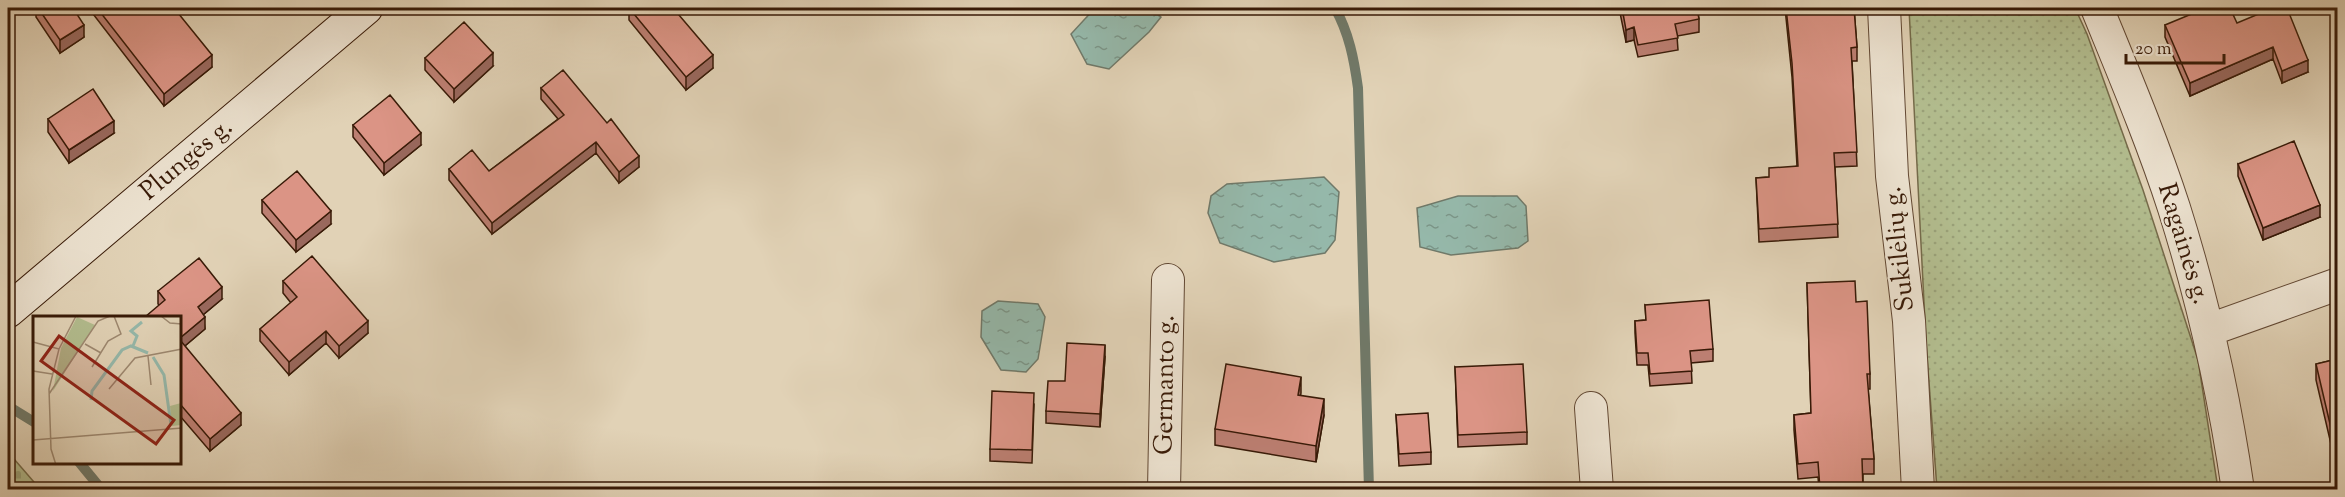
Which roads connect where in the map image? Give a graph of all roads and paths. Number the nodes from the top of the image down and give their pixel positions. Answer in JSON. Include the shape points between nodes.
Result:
{"nodes":[{"id":1,"x":366,"y":8,"type":"edge"},
{"id":2,"x":1884,"y":8,"type":"edge"},
{"id":3,"x":2097,"y":8,"type":"edge"},
{"id":4,"x":1168,"y":280,"type":"dead end"},
{"id":5,"x":2337,"y":284,"type":"edge"},
{"id":6,"x":8,"y":311,"type":"edge"},
{"id":7,"x":2209,"y":330,"type":"junction"},
{"id":8,"x":1591,"y":408,"type":"dead end"},
{"id":9,"x":1164,"y":489,"type":"edge"},
{"id":10,"x":1597,"y":489,"type":"edge"},
{"id":11,"x":1918,"y":489,"type":"edge"},
{"id":12,"x":2238,"y":489,"type":"edge"}],
"edges":[{"from":1,"to":6,"type":"main road","name":"Plungės g."},
{"from":2,"to":11,"type":"street","name":"Sukilėlių g.","via":[[1892,176],[1909,321]]},
{"from":3,"to":7,"type":"street","name":"Ragainės g.","via":[[2156,154]]},
{"from":4,"to":9,"type":"street","name":"Germanto g."},
{"from":5,"to":7,"type":"street"},
{"from":7,"to":12,"type":"street","name":"Ragainės g."},
{"from":8,"to":10,"type":"street"}]}
